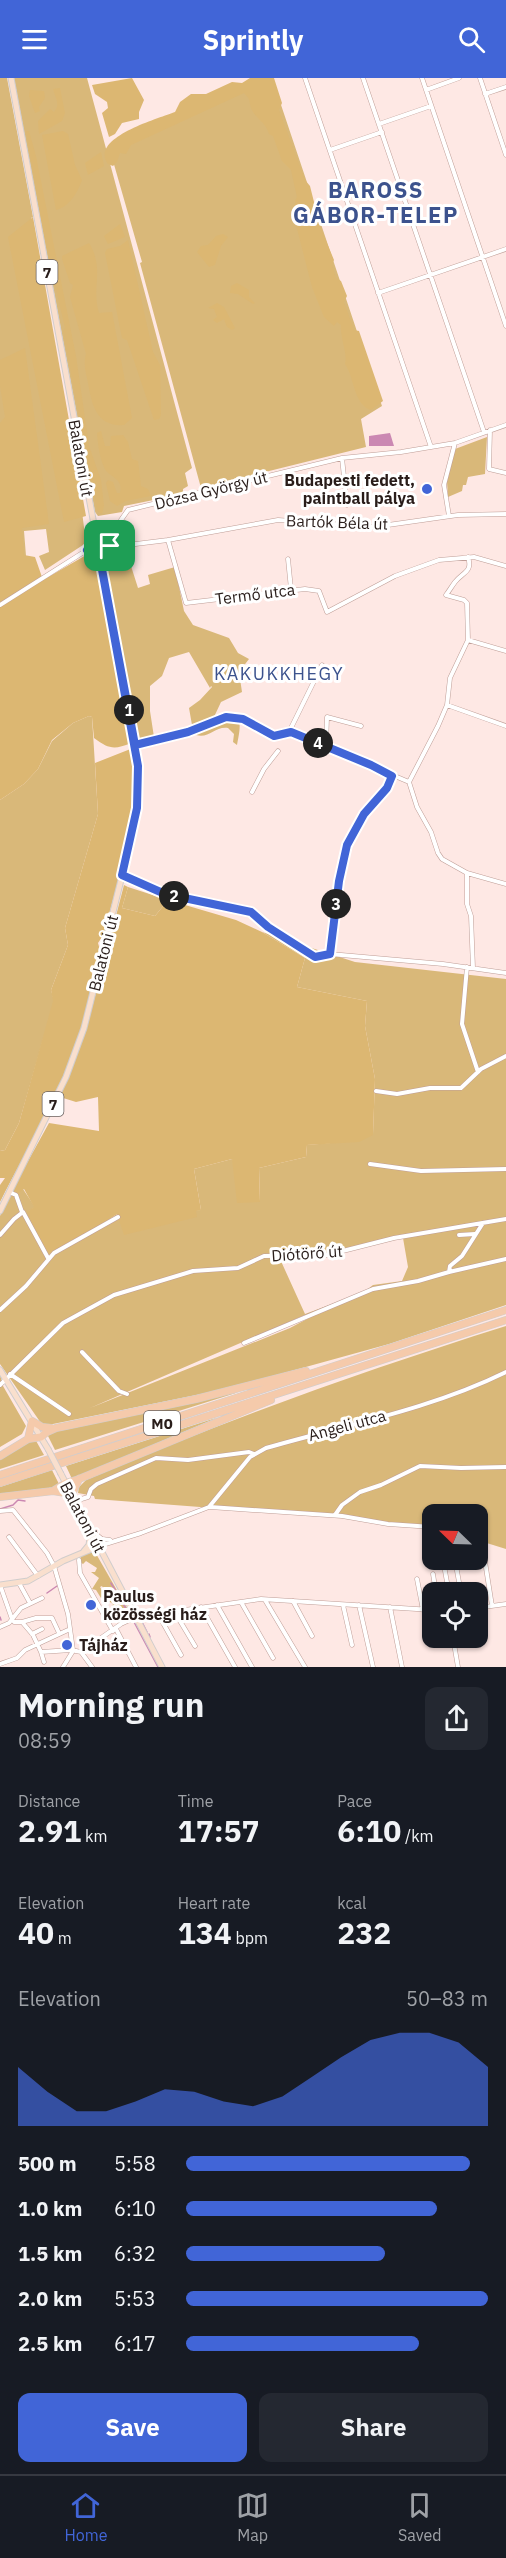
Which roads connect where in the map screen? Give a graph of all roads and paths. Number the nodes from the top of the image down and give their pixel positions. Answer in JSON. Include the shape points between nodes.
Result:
{"nodes":[{"id":1,"x":11,"y":78,"type":"edge"},
{"id":2,"x":305,"y":78,"type":"edge"},
{"id":3,"x":363,"y":78,"type":"edge"},
{"id":4,"x":422,"y":78,"type":"edge"},
{"id":5,"x":459,"y":78,"type":"edge"},
{"id":6,"x":480,"y":78,"type":"edge"},
{"id":7,"x":506,"y":87,"type":"edge"},
{"id":8,"x":426,"y":90,"type":"junction"},
{"id":9,"x":485,"y":94,"type":"junction"},
{"id":10,"x":431,"y":106,"type":"junction"},
{"id":11,"x":379,"y":124,"type":"junction"},
{"id":12,"x":382,"y":132,"type":"junction"},
{"id":13,"x":330,"y":150,"type":"junction"},
{"id":14,"x":506,"y":155,"type":"edge"},
{"id":15,"x":506,"y":249,"type":"edge"},
{"id":16,"x":483,"y":257,"type":"junction"},
{"id":17,"x":430,"y":275,"type":"junction"},
{"id":18,"x":378,"y":293,"type":"junction"},
{"id":19,"x":506,"y":326,"type":"edge"},
{"id":20,"x":506,"y":425,"type":"edge"},
{"id":21,"x":490,"y":430,"type":"junction"},
{"id":22,"x":484,"y":432,"type":"junction"},
{"id":23,"x":455,"y":443,"type":"junction"},
{"id":24,"x":431,"y":447,"type":"junction"},
{"id":25,"x":342,"y":458,"type":"junction"},
{"id":26,"x":506,"y":473,"type":"edge"},
{"id":27,"x":347,"y":505,"type":"dead end"},
{"id":28,"x":506,"y":514,"type":"edge"},
{"id":29,"x":449,"y":516,"type":"junction"},
{"id":30,"x":94,"y":529,"type":"junction"},
{"id":31,"x":168,"y":540,"type":"junction"},
{"id":32,"x":125,"y":544,"type":"junction"},
{"id":33,"x":110,"y":546,"type":"junction"},
{"id":34,"x":98,"y":548,"type":"junction"},
{"id":35,"x":87,"y":550,"type":"junction"},
{"id":36,"x":468,"y":557,"type":"junction"},
{"id":37,"x":288,"y":559,"type":"dead end"},
{"id":38,"x":506,"y":566,"type":"edge"},
{"id":39,"x":291,"y":589,"type":"junction"},
{"id":40,"x":0,"y":605,"type":"edge"},
{"id":41,"x":468,"y":640,"type":"junction"},
{"id":42,"x":506,"y":651,"type":"edge"},
{"id":43,"x":322,"y":666,"type":"dead end"},
{"id":44,"x":447,"y":705,"type":"junction"},
{"id":45,"x":361,"y":726,"type":"dead end"},
{"id":46,"x":506,"y":726,"type":"edge"},
{"id":47,"x":288,"y":733,"type":"junction"},
{"id":48,"x":135,"y":745,"type":"junction"},
{"id":49,"x":326,"y":746,"type":"junction"},
{"id":50,"x":278,"y":751,"type":"dead end"},
{"id":51,"x":392,"y":776,"type":"junction"},
{"id":52,"x":409,"y":782,"type":"junction"},
{"id":53,"x":252,"y":792,"type":"dead end"},
{"id":54,"x":467,"y":873,"type":"junction"},
{"id":55,"x":122,"y":875,"type":"junction"},
{"id":56,"x":506,"y":884,"type":"edge"},
{"id":57,"x":330,"y":954,"type":"junction"},
{"id":58,"x":467,"y":967,"type":"junction"},
{"id":59,"x":473,"y":968,"type":"junction"},
{"id":60,"x":506,"y":973,"type":"edge"},
{"id":61,"x":506,"y":1056,"type":"edge"},
{"id":62,"x":478,"y":1072,"type":"junction"},
{"id":63,"x":376,"y":1091,"type":"dead end"},
{"id":64,"x":370,"y":1164,"type":"dead end"},
{"id":65,"x":506,"y":1169,"type":"edge"},
{"id":66,"x":9,"y":1192,"type":"junction"},
{"id":67,"x":0,"y":1211,"type":"edge"},
{"id":68,"x":22,"y":1212,"type":"junction"},
{"id":69,"x":118,"y":1217,"type":"dead end"},
{"id":70,"x":506,"y":1219,"type":"edge"},
{"id":71,"x":484,"y":1223,"type":"junction"},
{"id":72,"x":476,"y":1234,"type":"junction"},
{"id":73,"x":0,"y":1235,"type":"edge"},
{"id":74,"x":459,"y":1235,"type":"dead end"},
{"id":75,"x":48,"y":1258,"type":"junction"},
{"id":76,"x":506,"y":1259,"type":"edge"},
{"id":77,"x":449,"y":1272,"type":"junction"},
{"id":78,"x":0,"y":1310,"type":"edge"},
{"id":79,"x":506,"y":1310,"type":"edge"},
{"id":80,"x":506,"y":1320,"type":"edge"},
{"id":81,"x":244,"y":1343,"type":"dead end"},
{"id":82,"x":82,"y":1352,"type":"dead end"},
{"id":83,"x":324,"y":1369,"type":"junction"},
{"id":84,"x":0,"y":1370,"type":"edge"},
{"id":85,"x":506,"y":1372,"type":"edge"},
{"id":86,"x":10,"y":1374,"type":"junction"},
{"id":87,"x":5,"y":1380,"type":"junction"},
{"id":88,"x":0,"y":1385,"type":"edge"},
{"id":89,"x":299,"y":1386,"type":"junction"},
{"id":90,"x":127,"y":1394,"type":"dead end"},
{"id":91,"x":69,"y":1414,"type":"dead end"},
{"id":92,"x":32,"y":1421,"type":"junction"},
{"id":93,"x":56,"y":1428,"type":"junction"},
{"id":94,"x":41,"y":1437,"type":"junction"},
{"id":95,"x":28,"y":1439,"type":"junction"},
{"id":96,"x":254,"y":1454,"type":"junction"},
{"id":97,"x":0,"y":1456,"type":"edge"},
{"id":98,"x":506,"y":1467,"type":"edge"},
{"id":99,"x":0,"y":1475,"type":"edge"},
{"id":100,"x":80,"y":1479,"type":"junction"},
{"id":101,"x":0,"y":1483,"type":"edge"},
{"id":102,"x":66,"y":1483,"type":"junction"},
{"id":103,"x":53,"y":1491,"type":"junction"},
{"id":104,"x":0,"y":1497,"type":"edge"},
{"id":105,"x":73,"y":1498,"type":"junction"},
{"id":106,"x":209,"y":1507,"type":"junction"},
{"id":107,"x":0,"y":1511,"type":"edge"},
{"id":108,"x":335,"y":1515,"type":"junction"},
{"id":109,"x":422,"y":1526,"type":"edge"},
{"id":110,"x":91,"y":1531,"type":"junction"},
{"id":111,"x":9,"y":1537,"type":"dead end"},
{"id":112,"x":113,"y":1541,"type":"junction"},
{"id":113,"x":99,"y":1546,"type":"junction"},
{"id":114,"x":84,"y":1551,"type":"junction"},
{"id":115,"x":79,"y":1560,"type":"dead end"},
{"id":116,"x":54,"y":1566,"type":"junction"},
{"id":117,"x":486,"y":1570,"type":"edge"},
{"id":118,"x":432,"y":1574,"type":"dead end"},
{"id":119,"x":39,"y":1576,"type":"junction"},
{"id":120,"x":417,"y":1579,"type":"dead end"},
{"id":121,"x":434,"y":1582,"type":"edge"},
{"id":122,"x":19,"y":1583,"type":"junction"},
{"id":123,"x":0,"y":1585,"type":"edge"},
{"id":124,"x":42,"y":1598,"type":"dead end"},
{"id":125,"x":265,"y":1599,"type":"junction"},
{"id":126,"x":293,"y":1601,"type":"junction"},
{"id":127,"x":241,"y":1602,"type":"junction"},
{"id":128,"x":30,"y":1603,"type":"junction"},
{"id":129,"x":506,"y":1604,"type":"edge"},
{"id":130,"x":217,"y":1605,"type":"junction"},
{"id":131,"x":343,"y":1605,"type":"junction"},
{"id":132,"x":359,"y":1605,"type":"junction"},
{"id":133,"x":422,"y":1605,"type":"edge"},
{"id":134,"x":492,"y":1606,"type":"junction"},
{"id":135,"x":201,"y":1607,"type":"junction"},
{"id":136,"x":390,"y":1607,"type":"junction"},
{"id":137,"x":488,"y":1607,"type":"edge"},
{"id":138,"x":422,"y":1610,"type":"edge"},
{"id":139,"x":174,"y":1611,"type":"junction"},
{"id":140,"x":158,"y":1614,"type":"junction"},
{"id":141,"x":136,"y":1617,"type":"junction"},
{"id":142,"x":12,"y":1619,"type":"junction"},
{"id":143,"x":0,"y":1620,"type":"edge"},
{"id":144,"x":22,"y":1622,"type":"junction"},
{"id":145,"x":2,"y":1626,"type":"edge"},
{"id":146,"x":42,"y":1629,"type":"dead end"},
{"id":147,"x":68,"y":1629,"type":"junction"},
{"id":148,"x":115,"y":1630,"type":"junction"},
{"id":149,"x":58,"y":1633,"type":"junction"},
{"id":150,"x":32,"y":1634,"type":"junction"},
{"id":151,"x":312,"y":1636,"type":"dead end"},
{"id":152,"x":38,"y":1645,"type":"junction"},
{"id":153,"x":195,"y":1646,"type":"dead end"},
{"id":154,"x":352,"y":1646,"type":"dead end"},
{"id":155,"x":455,"y":1648,"type":"edge"},
{"id":156,"x":74,"y":1651,"type":"junction"},
{"id":157,"x":41,"y":1652,"type":"junction"},
{"id":158,"x":81,"y":1652,"type":"junction"},
{"id":159,"x":181,"y":1655,"type":"dead end"},
{"id":160,"x":273,"y":1658,"type":"dead end"},
{"id":161,"x":13,"y":1660,"type":"junction"},
{"id":162,"x":1,"y":1661,"type":"edge"},
{"id":163,"x":45,"y":1662,"type":"dead end"},
{"id":164,"x":15,"y":1667,"type":"edge"},
{"id":165,"x":63,"y":1667,"type":"edge"},
{"id":166,"x":92,"y":1667,"type":"edge"},
{"id":167,"x":136,"y":1667,"type":"edge"},
{"id":168,"x":162,"y":1667,"type":"edge"},
{"id":169,"x":235,"y":1667,"type":"edge"},
{"id":170,"x":252,"y":1667,"type":"edge"},
{"id":171,"x":305,"y":1667,"type":"edge"},
{"id":172,"x":373,"y":1667,"type":"edge"},
{"id":173,"x":402,"y":1667,"type":"edge"},
{"id":174,"x":458,"y":1667,"type":"edge"}],
"edges":[{"from":1,"to":30,"type":"main road","name":"Balatoni út","number":"7"},
{"from":2,"to":13,"type":"street"},
{"from":3,"to":11,"type":"street"},
{"from":4,"to":8,"type":"street"},
{"from":5,"to":8,"type":"street"},
{"from":6,"to":9,"type":"street"},
{"from":7,"to":9,"type":"street"},
{"from":8,"to":10,"type":"street"},
{"from":9,"to":14,"type":"street"},
{"from":10,"to":11,"type":"street"},
{"from":10,"to":16,"type":"street"},
{"from":11,"to":12,"type":"street"},
{"from":12,"to":13,"type":"street"},
{"from":12,"to":17,"type":"street"},
{"from":13,"to":18,"type":"street"},
{"from":15,"to":16,"type":"street"},
{"from":16,"to":17,"type":"street"},
{"from":16,"to":19,"type":"street"},
{"from":17,"to":18,"type":"street"},
{"from":17,"to":22,"type":"street"},
{"from":18,"to":24,"type":"street"},
{"from":20,"to":21,"type":"street","name":"Dózsa György út"},
{"from":21,"to":22,"type":"street","name":"Dózsa György út"},
{"from":21,"to":26,"type":"street","via":[[489,468]]},
{"from":22,"to":23,"type":"street","name":"Dózsa György út"},
{"from":23,"to":24,"type":"street","name":"Dózsa György út"},
{"from":23,"to":29,"type":"street","via":[[444,485]]},
{"from":24,"to":25,"type":"street","name":"Dózsa György út"},
{"from":25,"to":27,"type":"street"},
{"from":25,"to":32,"type":"street","name":"Dózsa György út","via":[[128,510],[121,520]]},
{"from":28,"to":29,"type":"street","name":"Bartók Béla út"},
{"from":29,"to":31,"type":"street","name":"Bartók Béla út","via":[[374,527],[278,520]]},
{"from":30,"to":33,"type":"street","via":[[103,543]]},
{"from":30,"to":34,"type":"main road","name":"Balatoni út","number":"7"},
{"from":30,"to":35,"type":"street"},
{"from":31,"to":32,"type":"street","name":"Bartók Béla út"},
{"from":31,"to":39,"type":"street","name":"Termő utca","via":[[186,603]]},
{"from":32,"to":33,"type":"street","name":"Bartók Béla út"},
{"from":33,"to":34,"type":"street","name":"Bartók Béla út"},
{"from":34,"to":35,"type":"street"},
{"from":34,"to":48,"type":"main road","name":"Balatoni út","number":"7"},
{"from":35,"to":40,"type":"street"},
{"from":36,"to":38,"type":"street","name":"Termő utca"},
{"from":36,"to":39,"type":"street","name":"Termő utca","via":[[439,560],[395,576],[332,611],[325,610],[315,589]]},
{"from":36,"to":41,"type":"street","via":[[468,571],[446,595],[467,603]]},
{"from":37,"to":39,"type":"street"},
{"from":41,"to":42,"type":"street"},
{"from":41,"to":44,"type":"street","via":[[450,678]]},
{"from":43,"to":47,"type":"street"},
{"from":44,"to":46,"type":"street"},
{"from":44,"to":52,"type":"street"},
{"from":45,"to":49,"type":"street","via":[[327,717]]},
{"from":47,"to":48,"type":"street","via":[[274,736],[243,719],[226,717],[188,732]]},
{"from":47,"to":49,"type":"street"},
{"from":48,"to":55,"type":"main road","name":"Balatoni út","number":"7","via":[[137,808]]},
{"from":49,"to":51,"type":"street"},
{"from":50,"to":53,"type":"street"},
{"from":51,"to":52,"type":"street"},
{"from":51,"to":57,"type":"street","via":[[347,845]]},
{"from":52,"to":54,"type":"street","via":[[438,853],[447,863]]},
{"from":54,"to":56,"type":"street"},
{"from":54,"to":59,"type":"street"},
{"from":55,"to":57,"type":"street","via":[[165,894],[251,912],[315,957]]},
{"from":55,"to":66,"type":"main road","name":"Balatoni út","number":"7","via":[[82,1037]]},
{"from":57,"to":58,"type":"street"},
{"from":58,"to":59,"type":"street"},
{"from":58,"to":62,"type":"street","via":[[462,1024]]},
{"from":59,"to":60,"type":"street"},
{"from":61,"to":62,"type":"street"},
{"from":62,"to":63,"type":"street","via":[[461,1088],[397,1094]]},
{"from":64,"to":65,"type":"street","via":[[421,1171]]},
{"from":66,"to":67,"type":"main road","name":"Balatoni út","number":"7"},
{"from":66,"to":68,"type":"street","via":[[16,1195]]},
{"from":68,"to":73,"type":"street"},
{"from":68,"to":75,"type":"street"},
{"from":69,"to":75,"type":"street"},
{"from":70,"to":71,"type":"street","name":"Diótörő út"},
{"from":71,"to":72,"type":"street"},
{"from":71,"to":86,"type":"street","name":"Diótörő út","via":[[394,1238],[327,1255],[264,1256],[238,1268],[193,1270],[93,1305],[63,1323]]},
{"from":72,"to":74,"type":"street"},
{"from":72,"to":77,"type":"street"},
{"from":75,"to":78,"type":"street","via":[[26,1287]]},
{"from":76,"to":77,"type":"street"},
{"from":77,"to":81,"type":"street","via":[[373,1289]]},
{"from":79,"to":83,"type":"highway","number":"M0"},
{"from":80,"to":89,"type":"highway","number":"M0"},
{"from":82,"to":90,"type":"street","via":[[119,1391]]},
{"from":83,"to":93,"type":"highway"},
{"from":83,"to":99,"type":"highway","number":"M0"},
{"from":84,"to":87,"type":"main road","name":"Balatoni út"},
{"from":85,"to":96,"type":"street","name":"Angeli utca","via":[[468,1389]]},
{"from":86,"to":87,"type":"street","name":"Diótörő út"},
{"from":86,"to":91,"type":"street"},
{"from":87,"to":88,"type":"street","name":"Diótörő út"},
{"from":87,"to":92,"type":"main road","name":"Balatoni út"},
{"from":89,"to":100,"type":"highway"},
{"from":89,"to":101,"type":"highway","number":"M0"},
{"from":92,"to":93,"type":"highway"},
{"from":92,"to":94,"type":"main road","name":"Balatoni út"},
{"from":92,"to":95,"type":"highway"},
{"from":93,"to":94,"type":"highway"},
{"from":94,"to":95,"type":"highway"},
{"from":94,"to":102,"type":"main road","name":"Balatoni út","bridge":true},
{"from":95,"to":97,"type":"highway"},
{"from":96,"to":105,"type":"street","via":[[188,1460],[156,1458],[97,1484],[88,1497]]},
{"from":96,"to":106,"type":"street","name":"Angeli utca"},
{"from":98,"to":108,"type":"street","via":[[420,1466],[360,1492]]},
{"from":100,"to":102,"type":"highway"},
{"from":100,"to":105,"type":"highway"},
{"from":102,"to":103,"type":"highway"},
{"from":102,"to":105,"type":"main road","name":"Balatoni út"},
{"from":103,"to":104,"type":"highway"},
{"from":103,"to":105,"type":"highway"},
{"from":105,"to":110,"type":"main road","name":"Balatoni út"},
{"from":106,"to":108,"type":"street"},
{"from":106,"to":112,"type":"street"},
{"from":107,"to":116,"type":"street","via":[[13,1510]]},
{"from":108,"to":109,"type":"street"},
{"from":110,"to":112,"type":"street"},
{"from":110,"to":113,"type":"main road","name":"Balatoni út"},
{"from":110,"to":114,"type":"main road","via":[[90,1543]]},
{"from":111,"to":119,"type":"street"},
{"from":112,"to":113,"type":"street"},
{"from":113,"to":114,"type":"main road"},
{"from":113,"to":141,"type":"main road","name":"Balatoni út"},
{"from":114,"to":116,"type":"main road"},
{"from":115,"to":148,"type":"street","via":[[80,1573]]},
{"from":116,"to":119,"type":"main road"},
{"from":116,"to":147,"type":"street","via":[[68,1614]]},
{"from":117,"to":134,"type":"street"},
{"from":118,"to":121,"type":"street"},
{"from":119,"to":122,"type":"main road"},
{"from":120,"to":133,"type":"street"},
{"from":122,"to":123,"type":"main road"},
{"from":122,"to":128,"type":"street"},
{"from":123,"to":142,"type":"street"},
{"from":124,"to":128,"type":"street"},
{"from":125,"to":126,"type":"street"},
{"from":125,"to":127,"type":"street"},
{"from":125,"to":171,"type":"street"},
{"from":126,"to":131,"type":"street"},
{"from":126,"to":151,"type":"street"},
{"from":127,"to":130,"type":"street"},
{"from":127,"to":160,"type":"street"},
{"from":128,"to":142,"type":"street"},
{"from":129,"to":134,"type":"street"},
{"from":130,"to":135,"type":"street"},
{"from":130,"to":170,"type":"street"},
{"from":131,"to":132,"type":"street"},
{"from":131,"to":154,"type":"street"},
{"from":132,"to":136,"type":"street"},
{"from":132,"to":172,"type":"street"},
{"from":134,"to":137,"type":"street"},
{"from":135,"to":139,"type":"street"},
{"from":135,"to":169,"type":"street"},
{"from":136,"to":138,"type":"street"},
{"from":136,"to":173,"type":"street"},
{"from":139,"to":140,"type":"street"},
{"from":139,"to":153,"type":"street"},
{"from":140,"to":141,"type":"street"},
{"from":140,"to":159,"type":"street"},
{"from":141,"to":148,"type":"street"},
{"from":141,"to":168,"type":"main road","name":"Balatoni út"},
{"from":142,"to":144,"type":"street"},
{"from":142,"to":145,"type":"street"},
{"from":143,"to":145,"type":"street"},
{"from":144,"to":149,"type":"street","via":[[52,1618]]},
{"from":144,"to":150,"type":"street"},
{"from":146,"to":150,"type":"street"},
{"from":147,"to":149,"type":"street"},
{"from":147,"to":156,"type":"street"},
{"from":148,"to":158,"type":"street"},
{"from":148,"to":167,"type":"street"},
{"from":149,"to":152,"type":"street"},
{"from":150,"to":152,"type":"street"},
{"from":152,"to":157,"type":"street"},
{"from":152,"to":161,"type":"street"},
{"from":155,"to":174,"type":"street"},
{"from":156,"to":157,"type":"street"},
{"from":156,"to":158,"type":"street"},
{"from":156,"to":165,"type":"street"},
{"from":157,"to":163,"type":"street"},
{"from":158,"to":166,"type":"street"},
{"from":161,"to":162,"type":"street"},
{"from":161,"to":164,"type":"street"}]}
